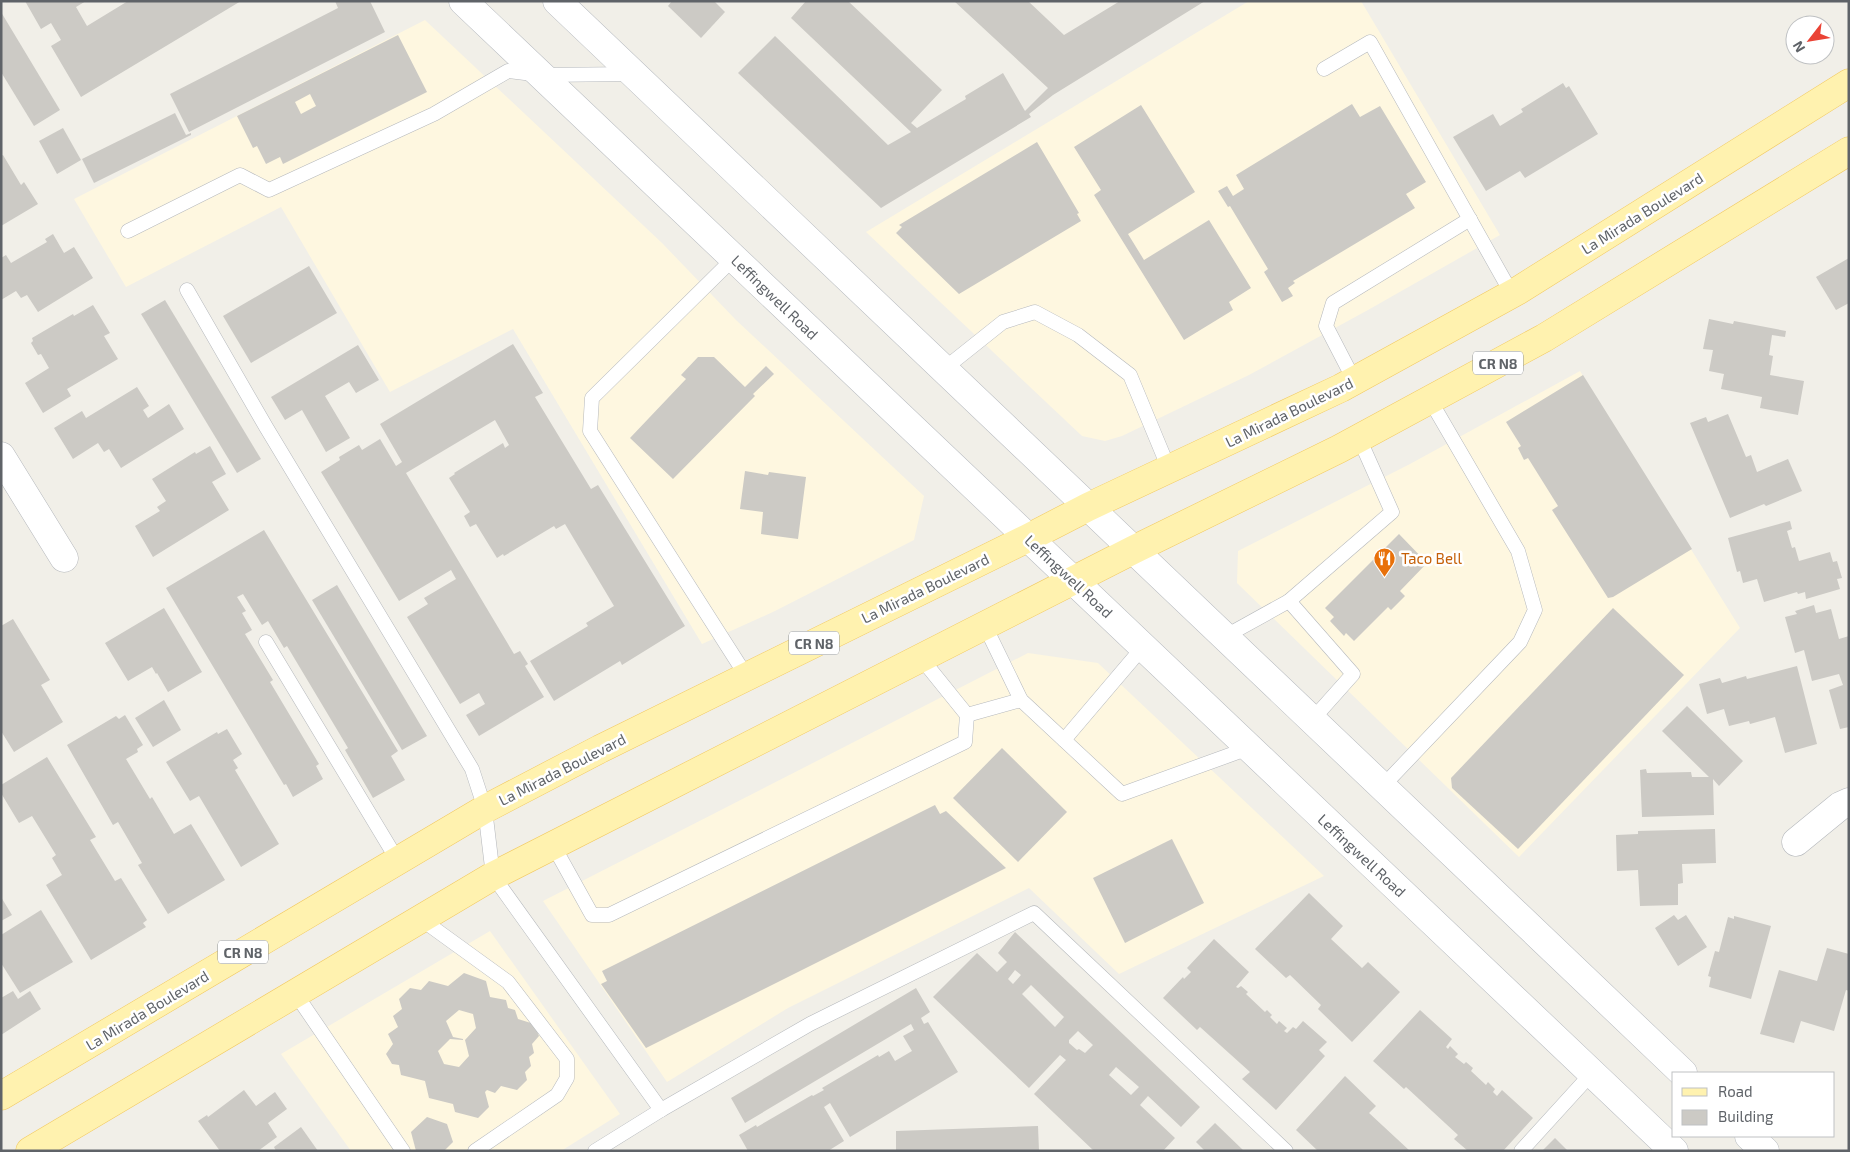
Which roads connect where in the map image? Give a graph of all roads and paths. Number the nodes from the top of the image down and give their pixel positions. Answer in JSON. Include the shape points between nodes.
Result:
{"nodes":[{"id":1,"x":463,"y":1,"type":"edge"},
{"id":2,"x":557,"y":1,"type":"edge"},
{"id":3,"x":1324,"y":69,"type":"dead end"},
{"id":4,"x":634,"y":74,"type":"junction"},
{"id":5,"x":541,"y":75,"type":"junction"},
{"id":6,"x":1849,"y":83,"type":"edge"},
{"id":7,"x":1849,"y":151,"type":"edge"},
{"id":8,"x":1470,"y":219,"type":"junction"},
{"id":9,"x":128,"y":231,"type":"dead end"},
{"id":10,"x":734,"y":258,"type":"junction"},
{"id":11,"x":187,"y":290,"type":"dead end"},
{"id":12,"x":1512,"y":294,"type":"junction"},
{"id":13,"x":944,"y":369,"type":"junction"},
{"id":14,"x":1354,"y":380,"type":"junction"},
{"id":15,"x":1430,"y":400,"type":"junction"},
{"id":16,"x":1359,"y":438,"type":"junction"},
{"id":17,"x":1,"y":456,"type":"edge"},
{"id":18,"x":1169,"y":469,"type":"junction"},
{"id":19,"x":1088,"y":507,"type":"junction"},
{"id":20,"x":1028,"y":538,"type":"junction"},
{"id":21,"x":1133,"y":550,"type":"junction"},
{"id":22,"x":64,"y":558,"type":"dead end"},
{"id":23,"x":1073,"y":581,"type":"junction"},
{"id":24,"x":1289,"y":601,"type":"junction"},
{"id":25,"x":985,"y":626,"type":"junction"},
{"id":26,"x":1224,"y":637,"type":"junction"},
{"id":27,"x":266,"y":642,"type":"dead end"},
{"id":28,"x":1143,"y":647,"type":"junction"},
{"id":29,"x":921,"y":658,"type":"junction"},
{"id":30,"x":747,"y":677,"type":"junction"},
{"id":31,"x":1021,"y":700,"type":"junction"},
{"id":32,"x":967,"y":714,"type":"junction"},
{"id":33,"x":1312,"y":720,"type":"junction"},
{"id":34,"x":1064,"y":740,"type":"junction"},
{"id":35,"x":1249,"y":748,"type":"junction"},
{"id":36,"x":1382,"y":787,"type":"junction"},
{"id":37,"x":1849,"y":802,"type":"edge"},
{"id":38,"x":485,"y":809,"type":"junction"},
{"id":39,"x":1796,"y":842,"type":"dead end"},
{"id":40,"x":553,"y":845,"type":"junction"},
{"id":41,"x":398,"y":861,"type":"junction"},
{"id":42,"x":493,"y":876,"type":"junction"},
{"id":43,"x":421,"y":919,"type":"junction"},
{"id":44,"x":295,"y":993,"type":"junction"},
{"id":45,"x":1682,"y":1072,"type":"edge"},
{"id":46,"x":1592,"y":1073,"type":"junction"},
{"id":47,"x":1,"y":1096,"type":"edge"},
{"id":48,"x":660,"y":1110,"type":"junction"},
{"id":49,"x":1750,"y":1137,"type":"edge"},
{"id":50,"x":30,"y":1151,"type":"edge"},
{"id":51,"x":403,"y":1151,"type":"edge"},
{"id":52,"x":475,"y":1151,"type":"edge"},
{"id":53,"x":595,"y":1151,"type":"edge"},
{"id":54,"x":1286,"y":1151,"type":"edge"},
{"id":55,"x":1521,"y":1151,"type":"edge"},
{"id":56,"x":1674,"y":1151,"type":"edge"},
{"id":57,"x":1765,"y":1151,"type":"edge"}],
"edges":[{"from":1,"to":5,"type":"main road","name":"Leffingwell Road"},
{"from":2,"to":4,"type":"main road"},
{"from":3,"to":8,"type":"lane","via":[[1370,42]]},
{"from":4,"to":5,"type":"lane"},
{"from":4,"to":13,"type":"main road"},
{"from":5,"to":9,"type":"lane","via":[[508,71],[434,114],[269,190],[240,175]]},
{"from":5,"to":10,"type":"main road","name":"Leffingwell Road"},
{"from":6,"to":12,"type":"main road","name":"La Mirada Boulevard","number":"CR N8"},
{"from":7,"to":15,"type":"main road","number":"CR N8","via":[[1544,338]]},
{"from":8,"to":12,"type":"lane"},
{"from":8,"to":14,"type":"lane","via":[[1333,303],[1326,326]]},
{"from":10,"to":20,"type":"main road","name":"Leffingwell Road"},
{"from":10,"to":30,"type":"lane","via":[[592,398],[590,431]]},
{"from":11,"to":38,"type":"lane","via":[[472,769]]},
{"from":12,"to":14,"type":"main road","name":"La Mirada Boulevard","number":"CR N8"},
{"from":13,"to":18,"type":"lane","via":[[1003,322],[1035,312],[1078,335],[1130,376]]},
{"from":13,"to":19,"type":"main road"},
{"from":14,"to":18,"type":"main road","name":"La Mirada Boulevard","number":"CR N8"},
{"from":15,"to":16,"type":"main road","number":"CR N8"},
{"from":15,"to":36,"type":"lane","via":[[1518,551],[1535,610],[1520,642]]},
{"from":16,"to":21,"type":"main road","number":"CR N8"},
{"from":16,"to":24,"type":"lane","via":[[1392,512]]},
{"from":17,"to":22,"type":"main road"},
{"from":18,"to":19,"type":"main road","name":"La Mirada Boulevard","number":"CR N8"},
{"from":19,"to":20,"type":"main road","name":"La Mirada Boulevard","number":"CR N8"},
{"from":19,"to":21,"type":"main road"},
{"from":20,"to":23,"type":"main road","name":"Leffingwell Road"},
{"from":20,"to":30,"type":"main road","name":"La Mirada Boulevard","number":"CR N8"},
{"from":21,"to":23,"type":"main road","number":"CR N8"},
{"from":21,"to":26,"type":"main road"},
{"from":23,"to":25,"type":"main road","number":"CR N8"},
{"from":23,"to":28,"type":"main road","name":"Leffingwell Road"},
{"from":24,"to":26,"type":"lane"},
{"from":24,"to":33,"type":"lane","via":[[1353,674]]},
{"from":25,"to":29,"type":"main road","number":"CR N8"},
{"from":25,"to":31,"type":"lane"},
{"from":26,"to":33,"type":"main road"},
{"from":27,"to":41,"type":"lane"},
{"from":28,"to":34,"type":"lane"},
{"from":28,"to":35,"type":"main road","name":"Leffingwell Road"},
{"from":29,"to":32,"type":"lane"},
{"from":29,"to":40,"type":"main road","number":"CR N8"},
{"from":30,"to":38,"type":"main road","name":"La Mirada Boulevard","number":"CR N8"},
{"from":31,"to":32,"type":"lane"},
{"from":31,"to":34,"type":"lane"},
{"from":32,"to":40,"type":"lane","via":[[965,742],[610,915],[592,915]]},
{"from":33,"to":36,"type":"main road"},
{"from":34,"to":35,"type":"lane","via":[[1122,794]]},
{"from":35,"to":46,"type":"main road","name":"Leffingwell Road"},
{"from":36,"to":45,"type":"main road"},
{"from":37,"to":39,"type":"main road"},
{"from":38,"to":41,"type":"main road","name":"La Mirada Boulevard","number":"CR N8"},
{"from":38,"to":42,"type":"lane"},
{"from":40,"to":42,"type":"main road","number":"CR N8"},
{"from":41,"to":47,"type":"main road","name":"La Mirada Boulevard","number":"CR N8"},
{"from":42,"to":43,"type":"main road","number":"CR N8"},
{"from":42,"to":48,"type":"lane"},
{"from":43,"to":44,"type":"main road","number":"CR N8"},
{"from":43,"to":52,"type":"lane","via":[[508,982],[567,1059],[567,1078],[557,1095]]},
{"from":44,"to":50,"type":"main road","number":"CR N8"},
{"from":44,"to":51,"type":"lane"},
{"from":46,"to":55,"type":"lane"},
{"from":46,"to":56,"type":"main road","name":"Leffingwell Road"},
{"from":48,"to":53,"type":"lane"},
{"from":48,"to":54,"type":"lane","via":[[810,1024],[1034,913]]},
{"from":49,"to":57,"type":"main road"}]}
